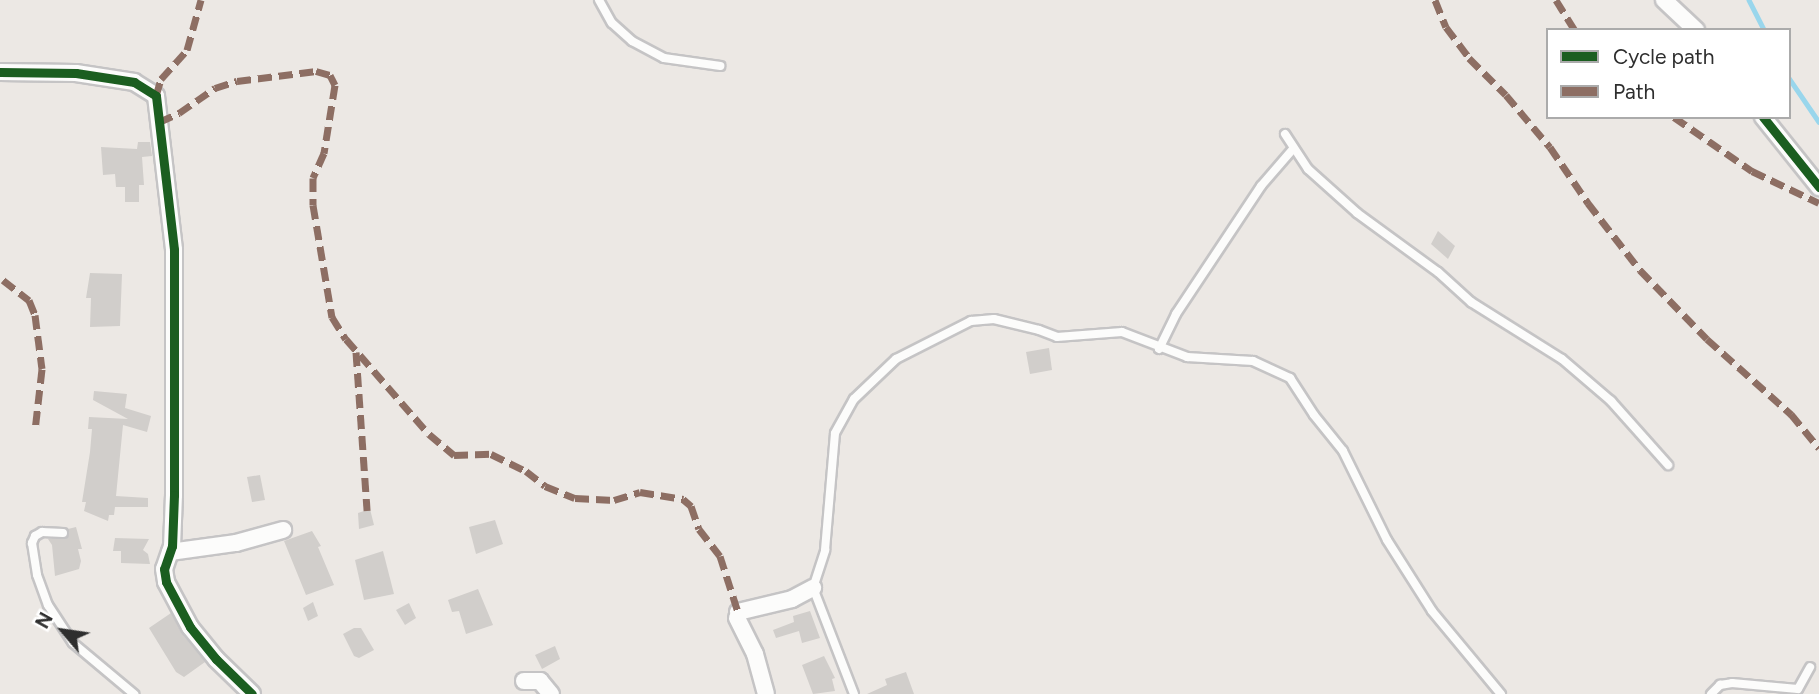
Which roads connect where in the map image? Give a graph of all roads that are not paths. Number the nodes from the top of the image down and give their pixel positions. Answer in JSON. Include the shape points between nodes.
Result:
{"nodes":[{"id":1,"x":599,"y":0,"type":"edge"},
{"id":2,"x":1664,"y":0,"type":"edge"},
{"id":3,"x":1694,"y":28,"type":"edge"},
{"id":4,"x":720,"y":66,"type":"dead end"},
{"id":5,"x":0,"y":72,"type":"edge"},
{"id":6,"x":1765,"y":119,"type":"edge"},
{"id":7,"x":1285,"y":134,"type":"dead end"},
{"id":8,"x":1293,"y":149,"type":"junction"},
{"id":9,"x":1819,"y":187,"type":"edge"},
{"id":10,"x":1159,"y":349,"type":"junction"},
{"id":11,"x":1668,"y":466,"type":"dead end"},
{"id":12,"x":283,"y":530,"type":"dead end"},
{"id":13,"x":63,"y":533,"type":"dead end"},
{"id":14,"x":170,"y":552,"type":"junction"},
{"id":15,"x":813,"y":588,"type":"junction"},
{"id":16,"x":1810,"y":667,"type":"dead end"},
{"id":17,"x":524,"y":681,"type":"dead end"},
{"id":18,"x":134,"y":694,"type":"edge"},
{"id":19,"x":252,"y":694,"type":"edge"},
{"id":20,"x":551,"y":694,"type":"edge"},
{"id":21,"x":766,"y":694,"type":"edge"},
{"id":22,"x":854,"y":694,"type":"edge"},
{"id":23,"x":1501,"y":694,"type":"edge"},
{"id":24,"x":1712,"y":694,"type":"edge"}],
"edges":[{"from":1,"to":4,"type":"lane","via":[[612,23],[632,41],[664,58]]},
{"from":2,"to":3,"type":"street"},
{"from":5,"to":14,"type":"street","via":[[76,73],[134,82],[156,96],[174,250]]},
{"from":6,"to":9,"type":"street"},
{"from":7,"to":8,"type":"lane"},
{"from":8,"to":10,"type":"lane","via":[[1261,186],[1176,314]]},
{"from":8,"to":11,"type":"lane","via":[[1308,169],[1368,222],[1471,302],[1555,354],[1598,388]]},
{"from":10,"to":15,"type":"lane","via":[[1122,332],[1058,337],[994,320],[971,321],[896,359],[854,399],[835,433],[825,550]]},
{"from":10,"to":23,"type":"lane","via":[[1186,357],[1253,361],[1290,378],[1355,470],[1368,504],[1432,611]]},
{"from":12,"to":14,"type":"street","via":[[236,543]]},
{"from":13,"to":18,"type":"lane","via":[[42,532],[32,543],[48,605],[73,643]]},
{"from":14,"to":19,"type":"street","via":[[164,569],[174,601],[216,659]]},
{"from":15,"to":21,"type":"street","via":[[737,615]]},
{"from":15,"to":22,"type":"lane"},
{"from":16,"to":24,"type":"lane","via":[[1798,689],[1732,683],[1720,685]]},
{"from":17,"to":20,"type":"street","via":[[540,681]]}]}
